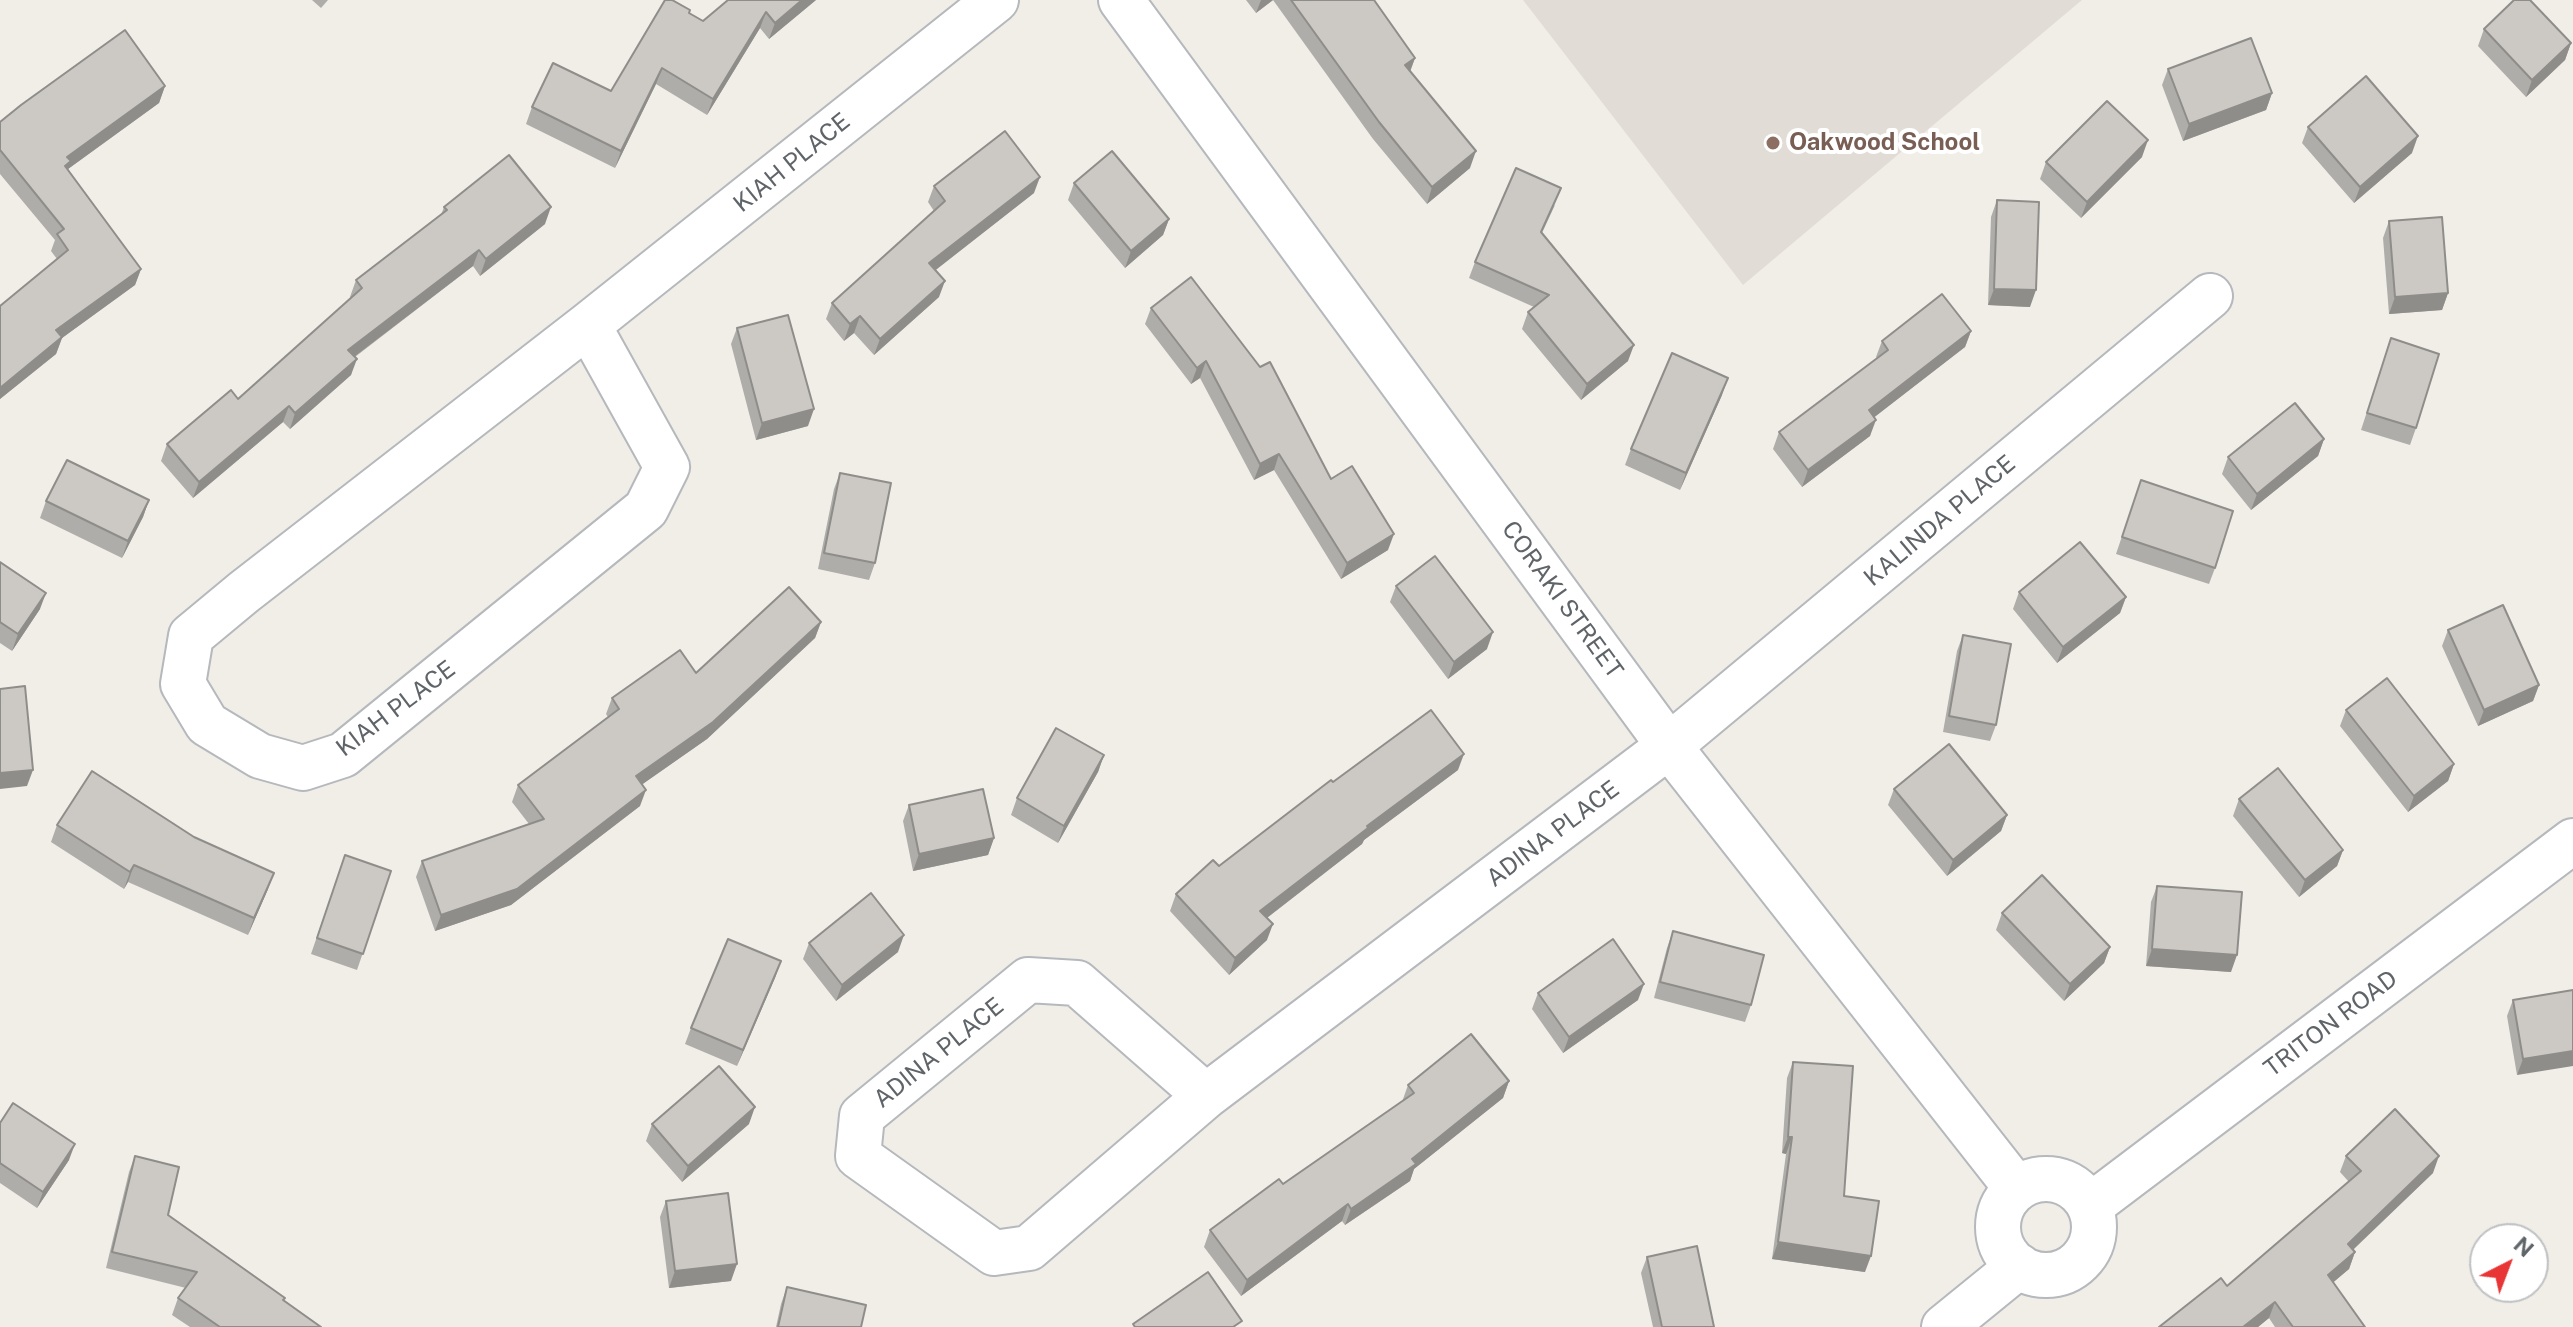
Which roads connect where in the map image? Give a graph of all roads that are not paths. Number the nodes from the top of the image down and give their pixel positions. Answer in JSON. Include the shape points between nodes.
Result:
{"nodes":[{"id":1,"x":996,"y":0,"type":"edge"},
{"id":2,"x":1121,"y":0,"type":"edge"},
{"id":3,"x":2210,"y":296,"type":"dead end"},
{"id":4,"x":588,"y":325,"type":"junction"},
{"id":5,"x":1669,"y":746,"type":"junction"},
{"id":6,"x":2573,"y":841,"type":"edge"},
{"id":7,"x":1206,"y":1096,"type":"junction"},
{"id":8,"x":2017,"y":1189,"type":"junction"},
{"id":9,"x":2090,"y":1206,"type":"junction"},
{"id":10,"x":2019,"y":1266,"type":"junction"},
{"id":11,"x":1944,"y":1327,"type":"edge"}],
"edges":[{"from":1,"to":4,"type":"street","name":"KIAH PLACE"},
{"from":2,"to":5,"type":"street","name":"CORAKI STREET"},
{"from":3,"to":5,"type":"street","name":"KALINDA PLACE"},
{"from":4,"to":4,"type":"street","name":"KIAH PLACE","via":[[191,636],[183,684],[207,724],[260,756],[303,768],[343,755],[646,509],[667,467]]},
{"from":5,"to":7,"type":"street","name":"ADINA PLACE"},
{"from":5,"to":8,"type":"street","name":"CORAKI STREET"},
{"from":6,"to":9,"type":"street","name":"TRITON ROAD"},
{"from":7,"to":7,"type":"street","name":"ADINA PLACE","via":[[1029,1248],[994,1253],[858,1156],[862,1116],[1028,980],[1077,983]]},
{"from":8,"to":9,"type":"street","via":[[2051,1179],[2067,1183]]},
{"from":8,"to":10,"type":"street","via":[[1998,1223],[2006,1252]]},
{"from":9,"to":10,"type":"street","via":[[2093,1238],[2075,1265],[2045,1275]]},
{"from":10,"to":11,"type":"street"}]}
